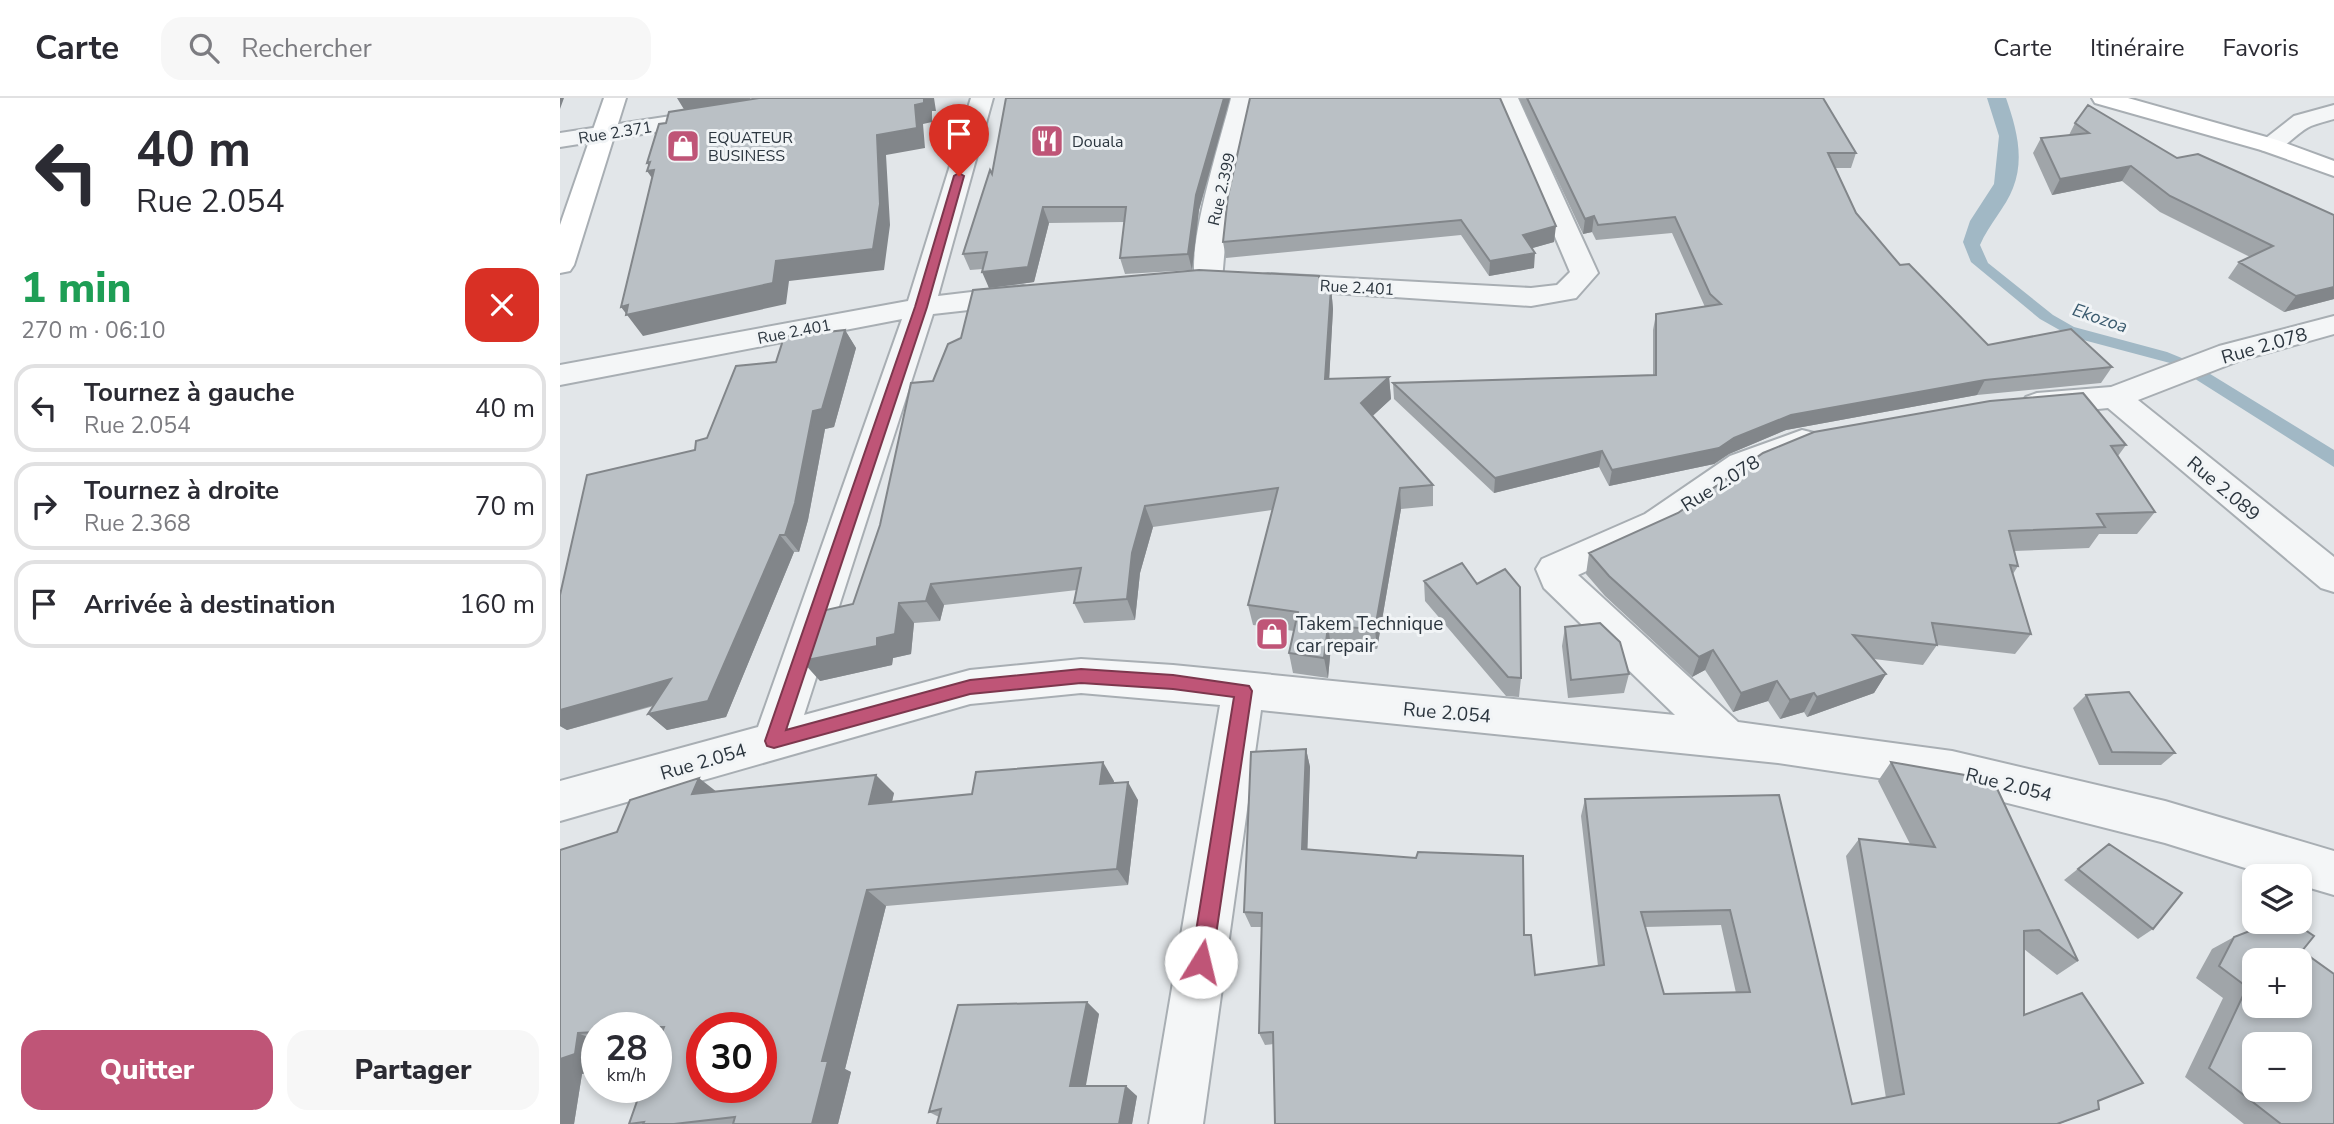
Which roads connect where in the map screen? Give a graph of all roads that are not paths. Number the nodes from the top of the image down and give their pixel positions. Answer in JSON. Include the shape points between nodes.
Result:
{"nodes":[{"id":1,"x":615,"y":98,"type":"edge"},
{"id":2,"x":982,"y":98,"type":"edge"},
{"id":3,"x":1242,"y":98,"type":"edge"},
{"id":4,"x":1507,"y":98,"type":"edge"},
{"id":5,"x":2104,"y":98,"type":"edge"},
{"id":6,"x":2287,"y":98,"type":"edge"},
{"id":7,"x":2334,"y":112,"type":"edge"},
{"id":8,"x":727,"y":114,"type":"edge"},
{"id":9,"x":2302,"y":121,"type":"junction"},
{"id":10,"x":605,"y":133,"type":"junction"},
{"id":11,"x":560,"y":140,"type":"edge"},
{"id":12,"x":2269,"y":145,"type":"junction"},
{"id":13,"x":2334,"y":169,"type":"edge"},
{"id":14,"x":565,"y":239,"type":"edge"},
{"id":15,"x":560,"y":265,"type":"edge"},
{"id":16,"x":1217,"y":281,"type":"joint"},
{"id":17,"x":1050,"y":292,"type":"edge"},
{"id":18,"x":921,"y":307,"type":"junction"},
{"id":19,"x":2334,"y":325,"type":"edge"},
{"id":20,"x":560,"y":375,"type":"edge"},
{"id":21,"x":2115,"y":397,"type":"junction"},
{"id":22,"x":2004,"y":407,"type":"edge"},
{"id":23,"x":1833,"y":435,"type":"edge"},
{"id":24,"x":2334,"y":578,"type":"edge"},
{"id":25,"x":1243,"y":691,"type":"junction"},
{"id":26,"x":1728,"y":739,"type":"junction"},
{"id":27,"x":774,"y":741,"type":"junction"},
{"id":28,"x":560,"y":801,"type":"edge"},
{"id":29,"x":2334,"y":873,"type":"edge"},
{"id":30,"x":1176,"y":1124,"type":"edge"}],
"edges":[{"from":1,"to":10,"type":"main road"},
{"from":2,"to":18,"type":"street"},
{"from":3,"to":16,"type":"street","name":"Rue 2.399","via":[[1207,257]]},
{"from":4,"to":16,"type":"street","name":"Rue 2.401","via":[[1584,273],[1566,292],[1531,297]]},
{"from":5,"to":12,"type":"main road"},
{"from":6,"to":9,"type":"street"},
{"from":7,"to":9,"type":"street"},
{"from":8,"to":10,"type":"street","name":"Rue 2.371"},
{"from":9,"to":12,"type":"street"},
{"from":10,"to":11,"type":"street","name":"Rue 2.371"},
{"from":10,"to":14,"type":"main road"},
{"from":12,"to":13,"type":"main road"},
{"from":14,"to":15,"type":"main road"},
{"from":17,"to":18,"type":"street","name":"Rue 2.401"},
{"from":18,"to":20,"type":"street","name":"Rue 2.401"},
{"from":18,"to":27,"type":"street"},
{"from":19,"to":21,"type":"street","name":"Rue 2.078","via":[[2230,353]]},
{"from":21,"to":22,"type":"street","name":"Rue 2.078"},
{"from":21,"to":24,"type":"street","name":"Rue 2.089"},
{"from":23,"to":26,"type":"street","name":"Rue 2.078","via":[[1798,441],[1742,464],[1658,523],[1555,569],[1557,578]]},
{"from":25,"to":26,"type":"street","name":"Rue 2.054"},
{"from":25,"to":27,"type":"street","name":"Rue 2.054","via":[[1081,676],[970,687]]},
{"from":25,"to":30,"type":"street"},
{"from":26,"to":29,"type":"street","name":"Rue 2.054","via":[[1952,769],[2165,822]]},
{"from":27,"to":28,"type":"street","name":"Rue 2.054"}]}
